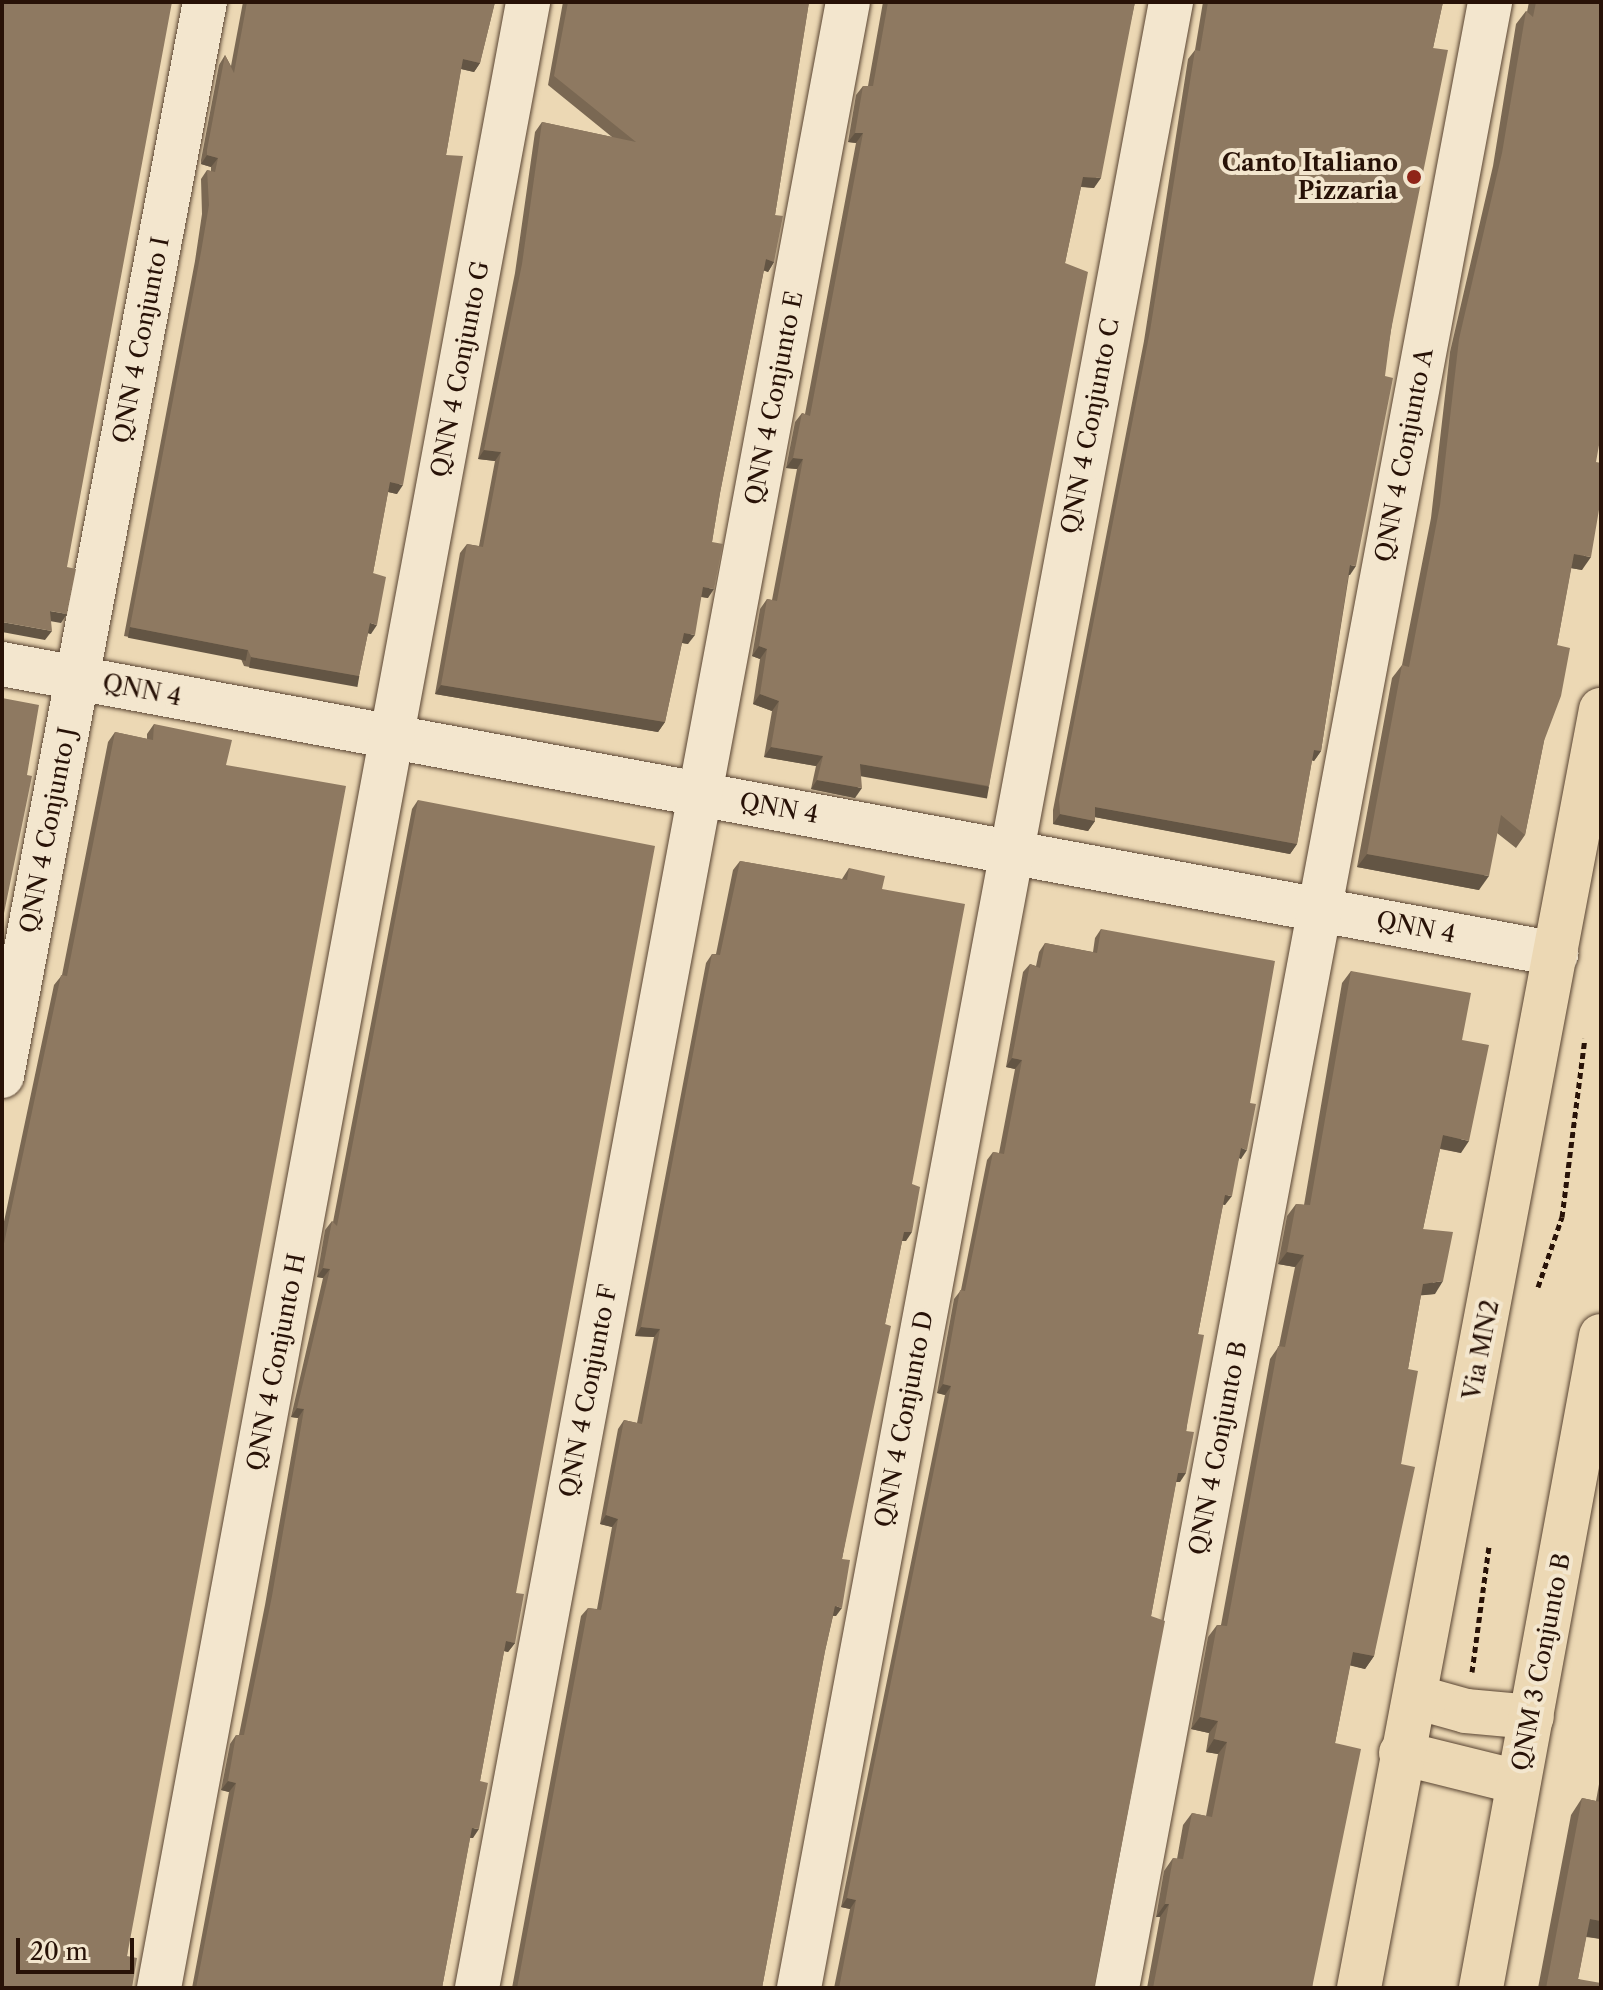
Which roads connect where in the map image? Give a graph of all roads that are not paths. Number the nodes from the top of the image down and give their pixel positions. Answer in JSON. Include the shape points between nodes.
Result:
{"nodes":[{"id":1,"x":205,"y":2,"type":"edge"},
{"id":2,"x":528,"y":2,"type":"edge"},
{"id":3,"x":848,"y":2,"type":"edge"},
{"id":4,"x":1171,"y":2,"type":"edge"},
{"id":5,"x":1490,"y":2,"type":"edge"},
{"id":6,"x":2,"y":664,"type":"edge"},
{"id":7,"x":77,"y":677,"type":"junction"},
{"id":8,"x":1601,"y":710,"type":"edge"},
{"id":9,"x":392,"y":736,"type":"junction"},
{"id":10,"x":700,"y":793,"type":"junction"},
{"id":11,"x":1010,"y":850,"type":"junction"},
{"id":12,"x":1319,"y":908,"type":"junction"},
{"id":13,"x":1556,"y":954,"type":"junction"},
{"id":14,"x":2,"y":1076,"type":"edge"},
{"id":15,"x":1601,"y":1336,"type":"edge"},
{"id":16,"x":1416,"y":1697,"type":"junction"},
{"id":17,"x":1532,"y":1717,"type":"junction"},
{"id":18,"x":1401,"y":1753,"type":"junction"},
{"id":19,"x":1518,"y":1782,"type":"junction"},
{"id":20,"x":159,"y":1988,"type":"edge"},
{"id":21,"x":477,"y":1988,"type":"edge"},
{"id":22,"x":799,"y":1988,"type":"edge"},
{"id":23,"x":1117,"y":1988,"type":"edge"},
{"id":24,"x":1359,"y":1988,"type":"edge"},
{"id":25,"x":1481,"y":1988,"type":"edge"}],
"edges":[{"from":1,"to":7,"type":"street","name":"QNN 4 Conjunto I"},
{"from":2,"to":9,"type":"street","name":"QNN 4 Conjunto G"},
{"from":3,"to":10,"type":"street","name":"QNN 4 Conjunto E"},
{"from":4,"to":11,"type":"street","name":"QNN 4 Conjunto C"},
{"from":5,"to":12,"type":"street","name":"QNN 4 Conjunto A"},
{"from":6,"to":7,"type":"street","name":"QNN 4"},
{"from":7,"to":9,"type":"street","name":"QNN 4"},
{"from":7,"to":14,"type":"street","name":"QNN 4 Conjunto J"},
{"from":8,"to":13,"type":"main road","name":"Via MN2"},
{"from":9,"to":10,"type":"street","name":"QNN 4"},
{"from":9,"to":20,"type":"street","name":"QNN 4 Conjunto H"},
{"from":10,"to":11,"type":"street","name":"QNN 4"},
{"from":10,"to":21,"type":"street","name":"QNN 4 Conjunto F"},
{"from":11,"to":12,"type":"street","name":"QNN 4"},
{"from":11,"to":22,"type":"street","name":"QNN 4 Conjunto D"},
{"from":12,"to":13,"type":"street","name":"QNN 4"},
{"from":12,"to":23,"type":"street","name":"QNN 4 Conjunto B"},
{"from":13,"to":16,"type":"main road","name":"Via MN2"},
{"from":15,"to":17,"type":"main road","name":"QNM 3 Conjunto B"},
{"from":16,"to":17,"type":"main road","via":[[1466,1711]]},
{"from":16,"to":18,"type":"main road","name":"Via MN2"},
{"from":17,"to":19,"type":"main road","name":"QNM 3 Conjunto B"},
{"from":18,"to":19,"type":"main road"},
{"from":18,"to":24,"type":"main road","name":"Via MN2"},
{"from":19,"to":25,"type":"main road","name":"QNM 3 Conjunto B"}]}
